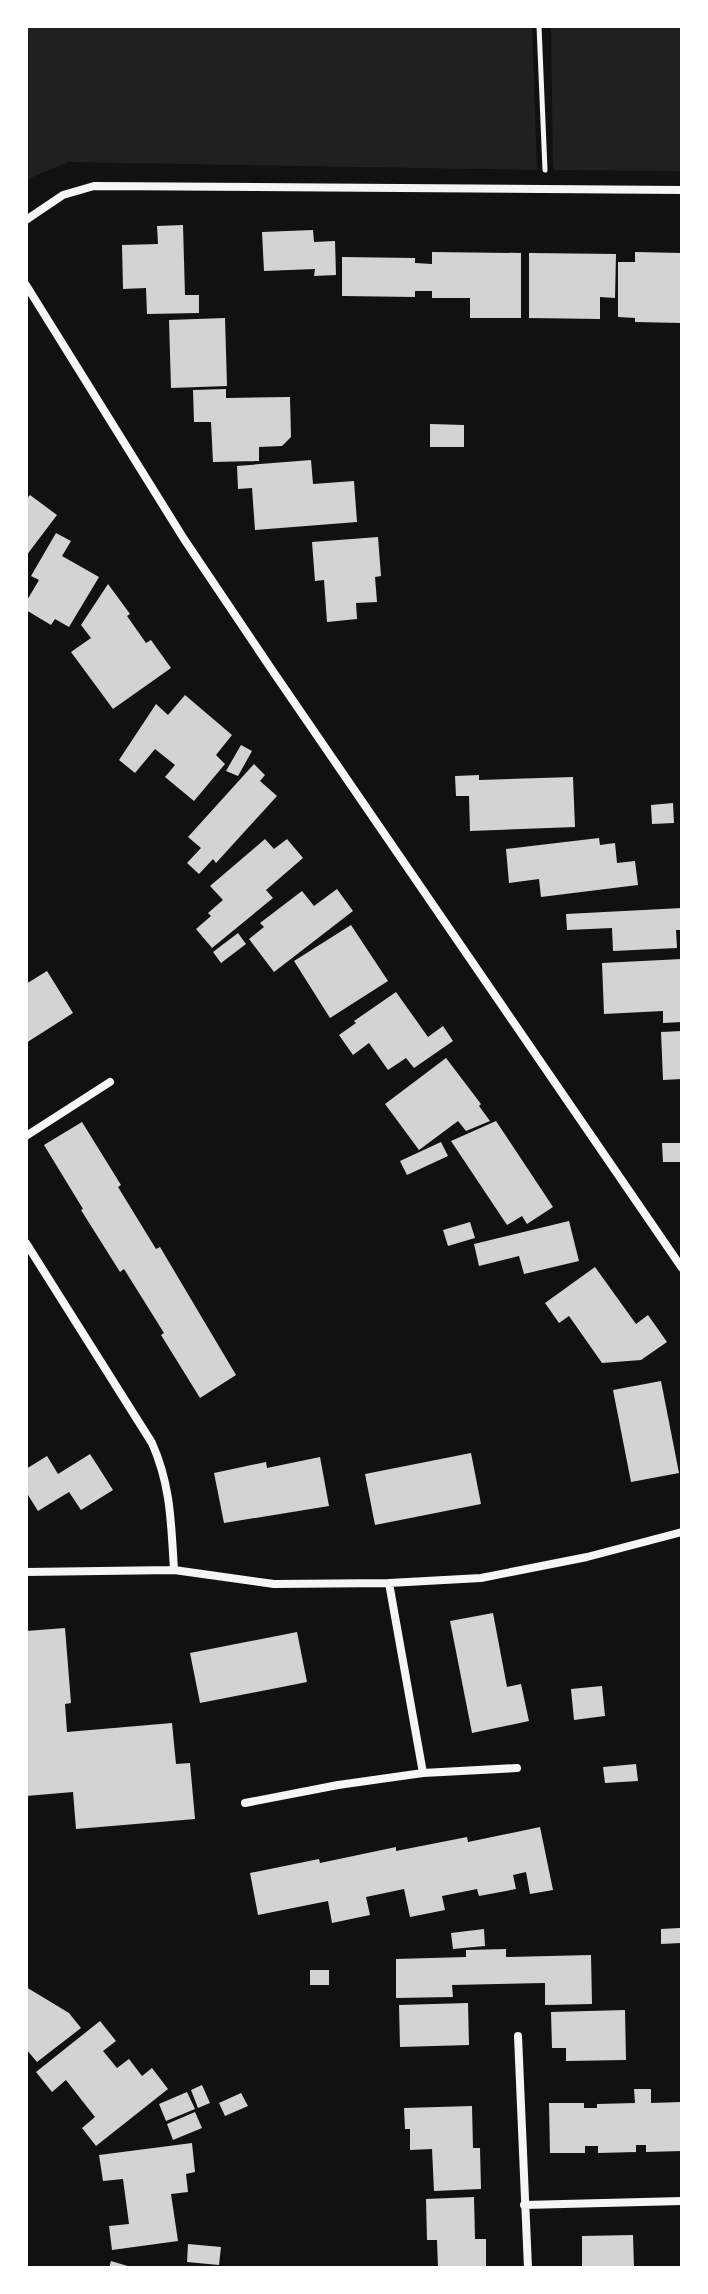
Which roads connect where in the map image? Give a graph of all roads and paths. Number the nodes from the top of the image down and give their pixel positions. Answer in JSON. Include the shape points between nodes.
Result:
{"nodes":[{"id":1,"x":539,"y":26,"type":"edge"},
{"id":2,"x":682,"y":190,"type":"edge"},
{"id":3,"x":546,"y":191,"type":"junction"},
{"id":4,"x":26,"y":220,"type":"edge"},
{"id":5,"x":26,"y":285,"type":"edge"},
{"id":6,"x":110,"y":1082,"type":"dead end"},
{"id":7,"x":26,"y":1136,"type":"edge"},
{"id":8,"x":26,"y":1243,"type":"edge"},
{"id":9,"x":682,"y":1268,"type":"edge"},
{"id":10,"x":682,"y":1532,"type":"edge"},
{"id":11,"x":174,"y":1570,"type":"junction"},
{"id":12,"x":26,"y":1572,"type":"edge"},
{"id":13,"x":389,"y":1583,"type":"junction"},
{"id":14,"x":517,"y":1768,"type":"dead end"},
{"id":15,"x":423,"y":1773,"type":"junction"},
{"id":16,"x":245,"y":1803,"type":"dead end"},
{"id":17,"x":518,"y":2036,"type":"dead end"},
{"id":18,"x":682,"y":2201,"type":"edge"},
{"id":19,"x":524,"y":2205,"type":"junction"},
{"id":20,"x":528,"y":2268,"type":"edge"}],
"edges":[{"from":1,"to":3,"type":"path"},
{"from":2,"to":3,"type":"street"},
{"from":3,"to":4,"type":"street","via":[[94,186],[63,195]]},
{"from":5,"to":9,"type":"street","via":[[184,539]]},
{"from":6,"to":7,"type":"street"},
{"from":8,"to":11,"type":"street","via":[[152,1443],[170,1496]]},
{"from":10,"to":13,"type":"street","via":[[481,1578]]},
{"from":11,"to":12,"type":"street"},
{"from":11,"to":13,"type":"street","via":[[274,1584]]},
{"from":13,"to":15,"type":"street"},
{"from":14,"to":15,"type":"street"},
{"from":15,"to":16,"type":"street"},
{"from":17,"to":19,"type":"street"},
{"from":18,"to":19,"type":"street"},
{"from":19,"to":20,"type":"street"}]}
